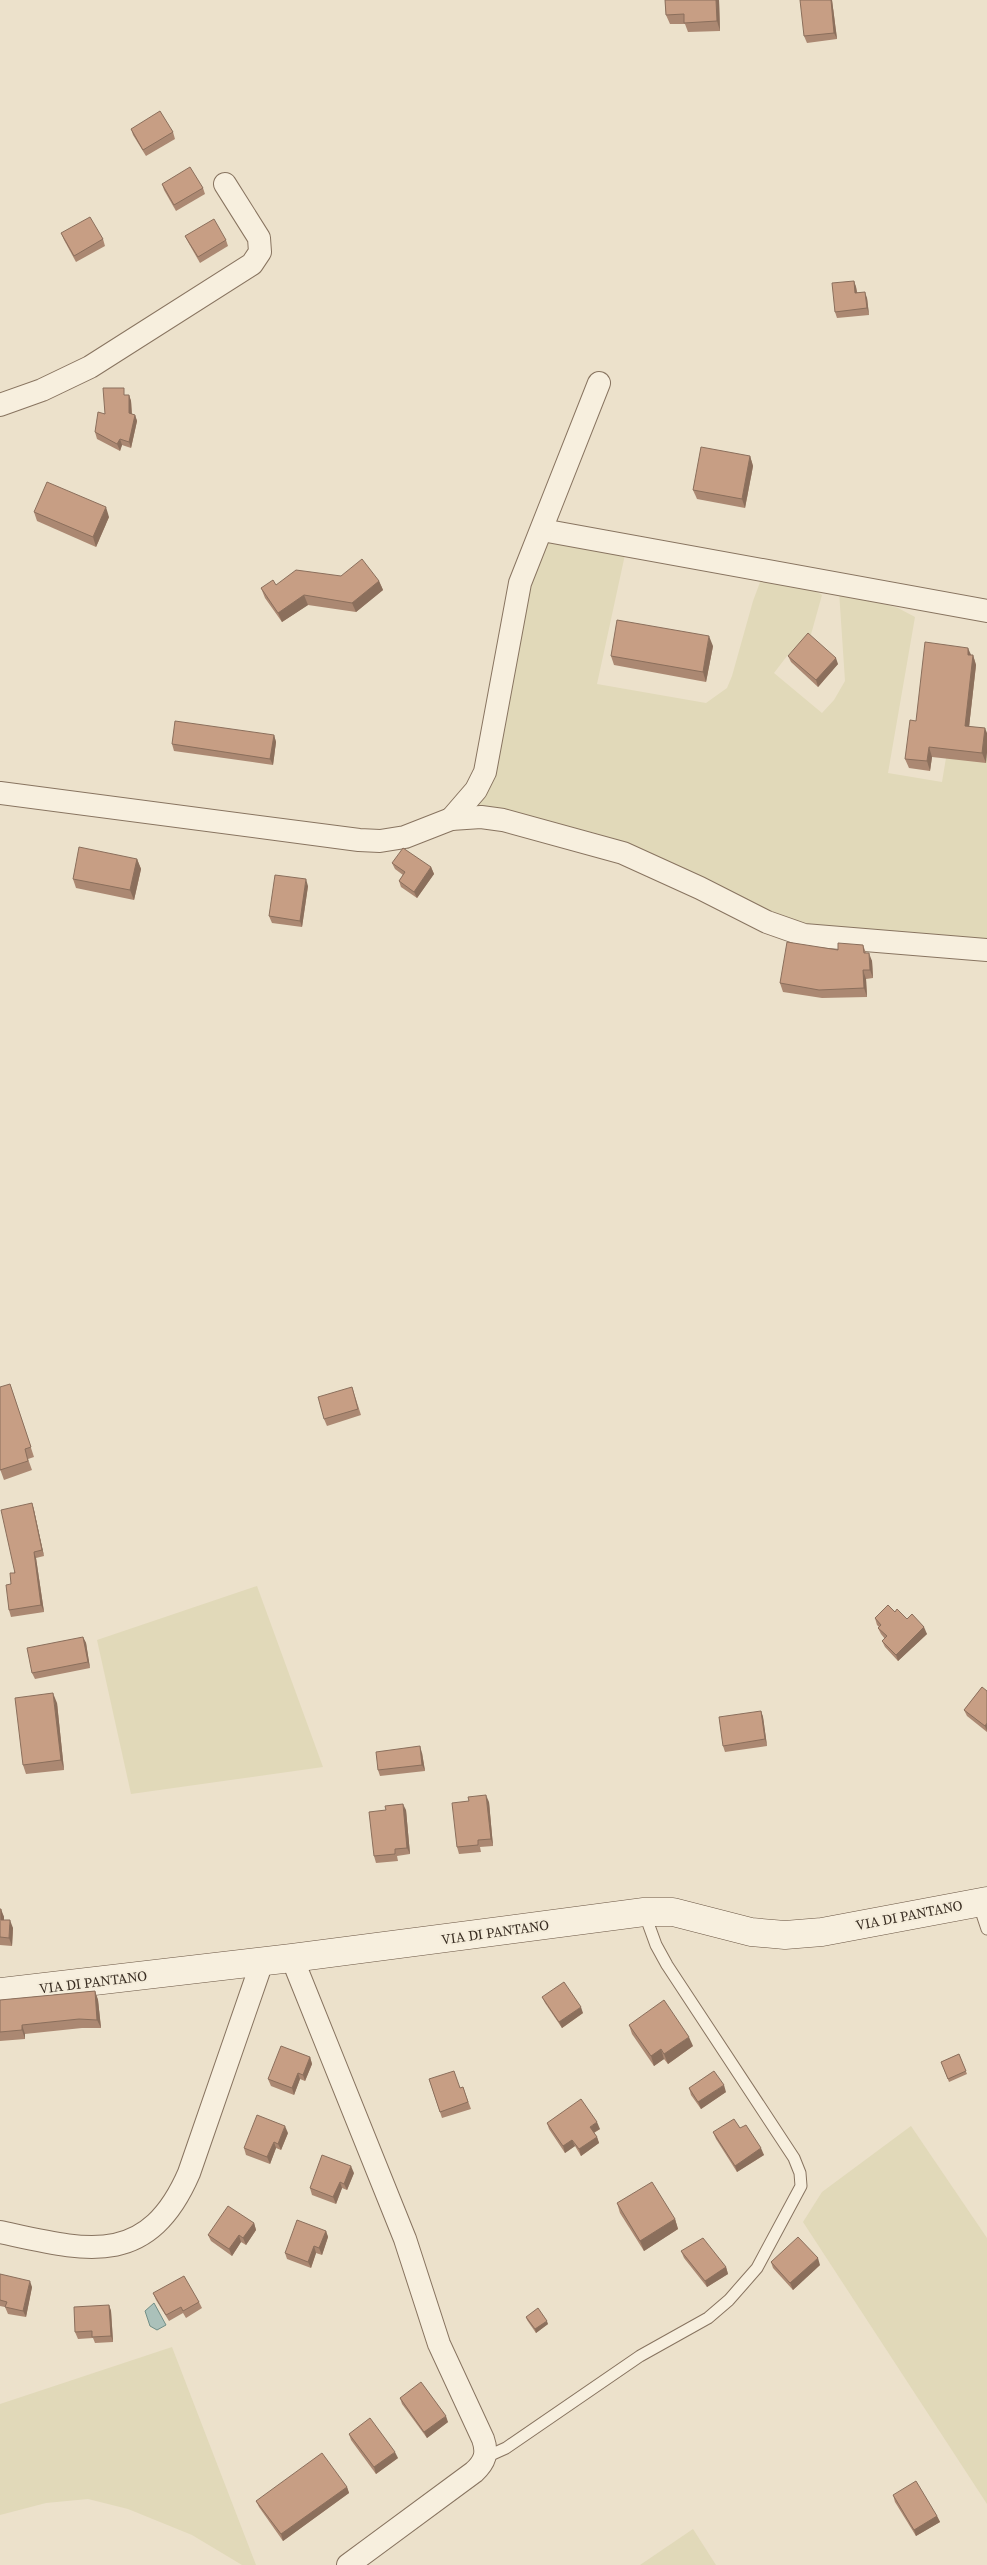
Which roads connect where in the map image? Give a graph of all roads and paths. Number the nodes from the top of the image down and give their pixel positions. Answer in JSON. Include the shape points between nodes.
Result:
{"nodes":[{"id":1,"x":225,"y":184,"type":"dead end"},
{"id":2,"x":599,"y":383,"type":"dead end"},
{"id":3,"x":0,"y":405,"type":"edge"},
{"id":4,"x":542,"y":530,"type":"junction"},
{"id":5,"x":987,"y":611,"type":"edge"},
{"id":6,"x":0,"y":793,"type":"edge"},
{"id":7,"x":451,"y":819,"type":"junction"},
{"id":8,"x":987,"y":950,"type":"edge"},
{"id":9,"x":982,"y":1902,"type":"edge"},
{"id":10,"x":644,"y":1912,"type":"junction"},
{"id":11,"x":987,"y":1929,"type":"edge"},
{"id":12,"x":292,"y":1958,"type":"junction"},
{"id":13,"x":262,"y":1962,"type":"junction"},
{"id":14,"x":0,"y":1992,"type":"edge"},
{"id":15,"x":0,"y":2232,"type":"edge"},
{"id":16,"x":486,"y":2457,"type":"junction"},
{"id":17,"x":348,"y":2565,"type":"edge"}],
"edges":[{"from":1,"to":3,"type":"street","via":[[258,238],[260,252],[252,264],[90,367],[42,390]]},
{"from":2,"to":4,"type":"street"},
{"from":4,"to":5,"type":"street"},
{"from":4,"to":7,"type":"street","via":[[517,593],[484,772],[476,790]]},
{"from":6,"to":7,"type":"street","via":[[359,840],[405,837]]},
{"from":7,"to":8,"type":"street","via":[[481,817],[503,820],[613,849],[767,922],[804,936]]},
{"from":9,"to":10,"type":"street","name":"VIA DI PANTANO","via":[[822,1932],[790,1934],[751,1932],[673,1912]]},
{"from":9,"to":11,"type":"lane"},
{"from":10,"to":12,"type":"street","name":"VIA DI PANTANO"},
{"from":10,"to":16,"type":"lane","via":[[667,1965],[794,2158],[800,2173],[800,2186],[757,2268],[718,2310],[628,2364],[515,2442]]},
{"from":12,"to":13,"type":"street","name":"VIA DI PANTANO"},
{"from":12,"to":16,"type":"street","via":[[372,2151],[410,2252],[438,2344],[483,2439]]},
{"from":13,"to":14,"type":"street","name":"VIA DI PANTANO"},
{"from":13,"to":15,"type":"street","via":[[189,2173],[165,2216],[133,2239],[94,2249]]},
{"from":16,"to":17,"type":"street","via":[[474,2472]]}]}
